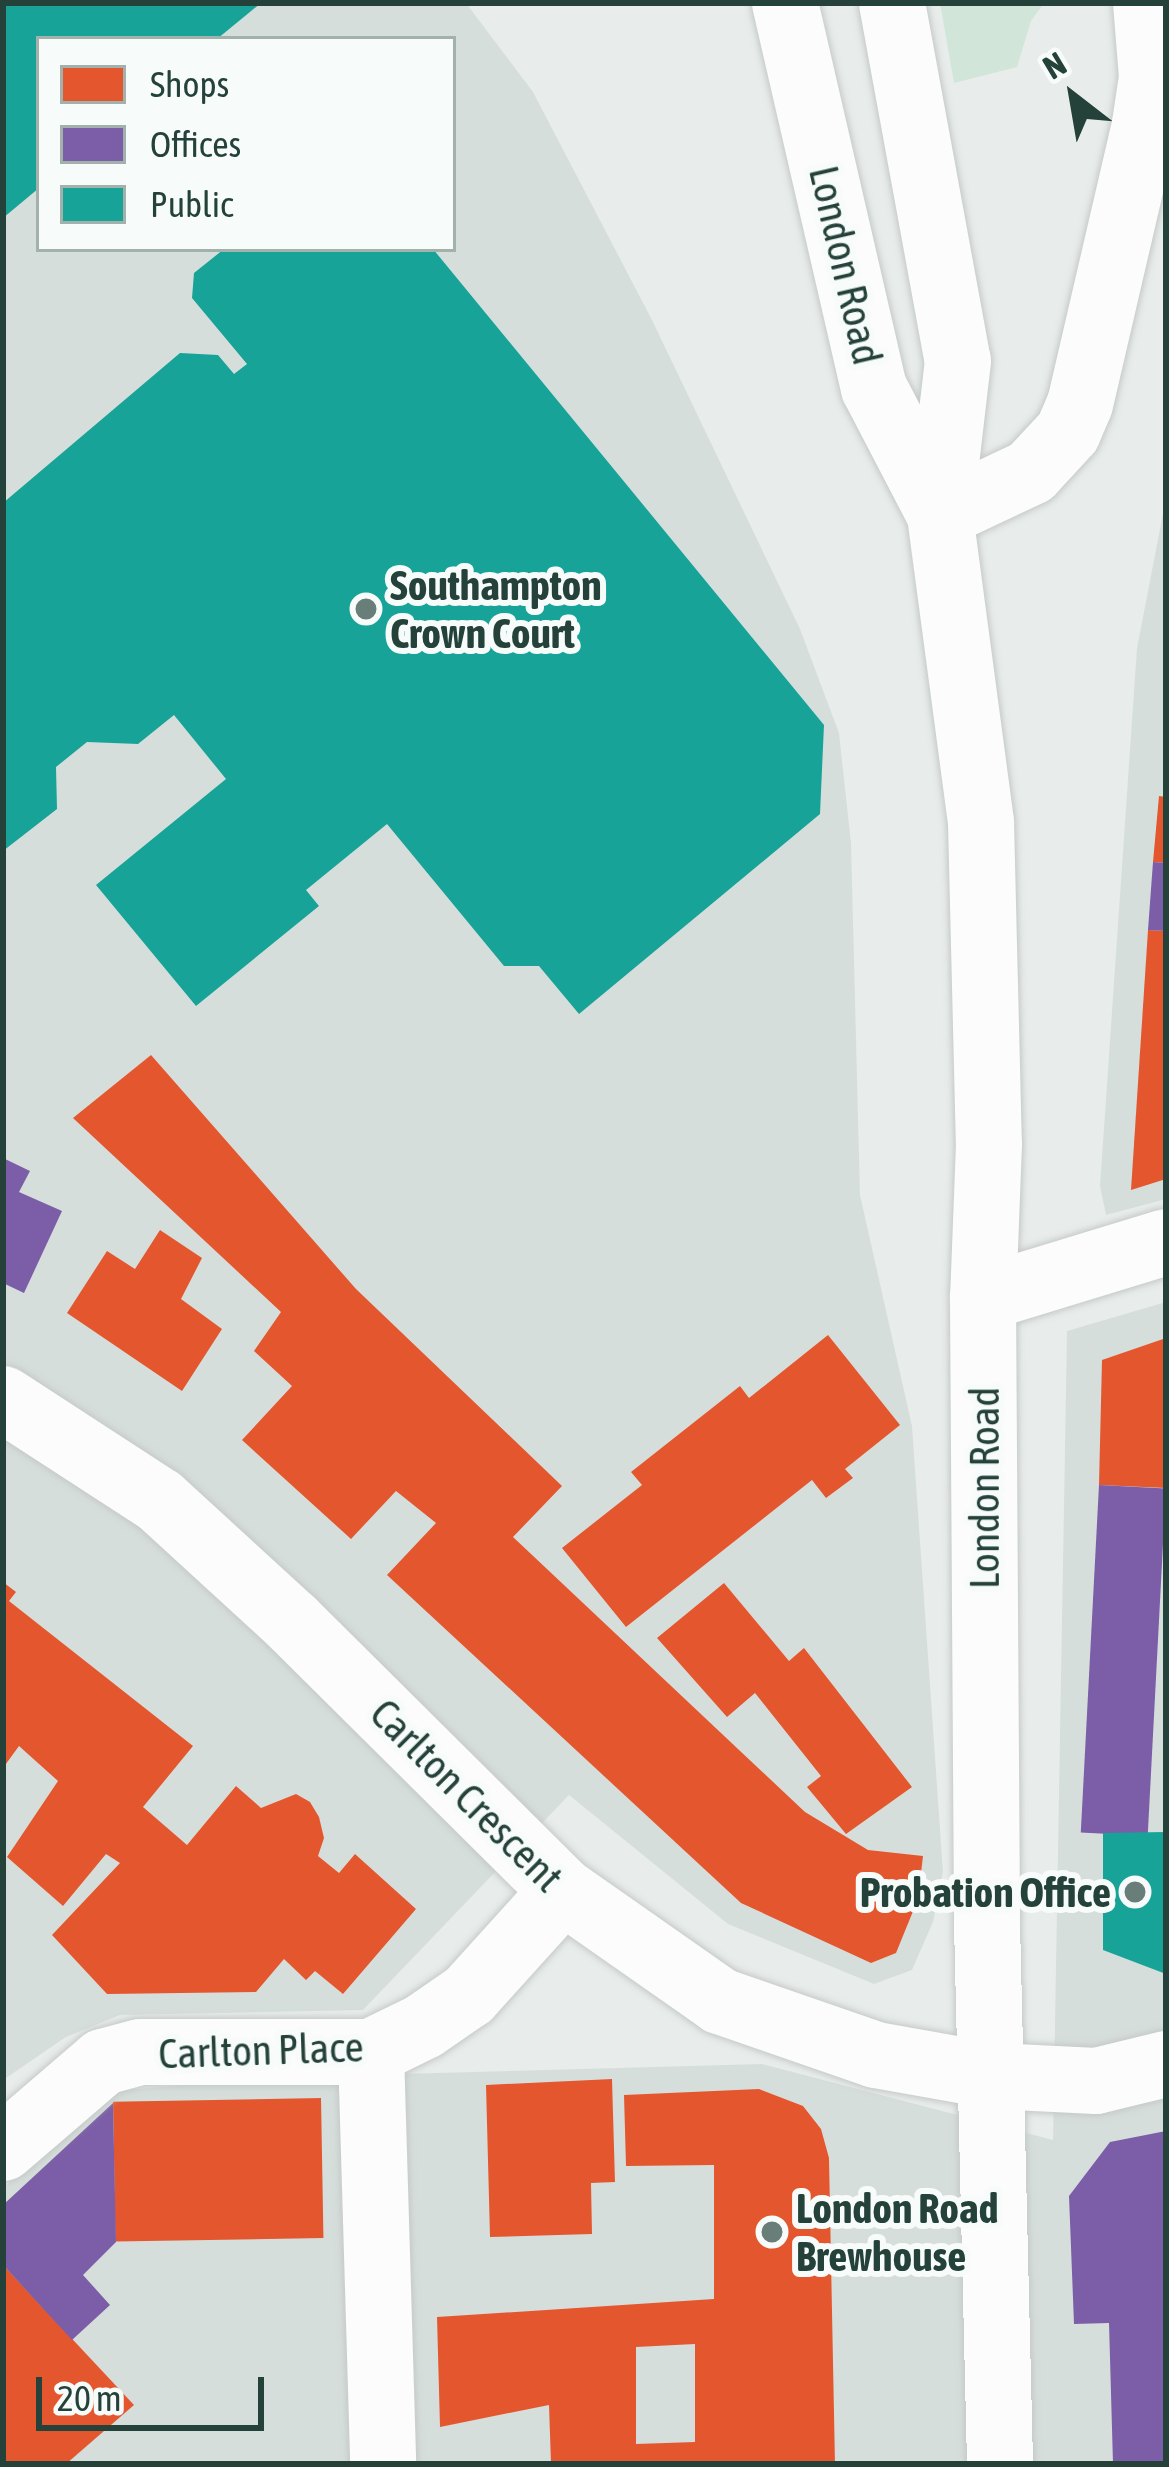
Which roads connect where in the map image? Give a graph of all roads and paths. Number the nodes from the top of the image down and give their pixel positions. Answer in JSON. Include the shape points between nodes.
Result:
{"nodes":[{"id":1,"x":785,"y":3,"type":"edge"},
{"id":2,"x":892,"y":3,"type":"edge"},
{"id":3,"x":1146,"y":3,"type":"edge"},
{"id":4,"x":940,"y":515,"type":"junction"},
{"id":5,"x":1166,"y":1243,"type":"edge"},
{"id":6,"x":982,"y":1298,"type":"junction"},
{"id":7,"x":3,"y":1399,"type":"edge"},
{"id":8,"x":563,"y":1891,"type":"junction"},
{"id":9,"x":371,"y":2052,"type":"junction"},
{"id":10,"x":1166,"y":2064,"type":"edge"},
{"id":11,"x":994,"y":2076,"type":"junction"},
{"id":12,"x":3,"y":2148,"type":"edge"},
{"id":13,"x":383,"y":2464,"type":"edge"},
{"id":14,"x":1000,"y":2464,"type":"edge"}],
"edges":[{"from":1,"to":4,"type":"street","name":"London Road","via":[[874,388]]},
{"from":2,"to":4,"type":"street","name":"London Road","via":[[958,362]]},
{"from":3,"to":4,"type":"street","via":[[1152,77],[1080,404],[1068,432],[1031,472]]},
{"from":4,"to":6,"type":"street","name":"London Road","via":[[981,822],[989,1144]]},
{"from":5,"to":6,"type":"street"},
{"from":6,"to":11,"type":"street","name":"London Road"},
{"from":7,"to":8,"type":"street","name":"Carlton Crescent","via":[[160,1501]]},
{"from":8,"to":9,"type":"street","name":"Carlton Place","via":[[469,1995]]},
{"from":8,"to":11,"type":"street","name":"Carlton Crescent","via":[[720,2001],[876,2055]]},
{"from":9,"to":12,"type":"street","name":"Carlton Place","via":[[140,2053],[103,2062]]},
{"from":9,"to":13,"type":"street"},
{"from":10,"to":11,"type":"street","name":"Carlton Crescent","via":[[1096,2081]]},
{"from":11,"to":14,"type":"street","name":"London Road"}]}
